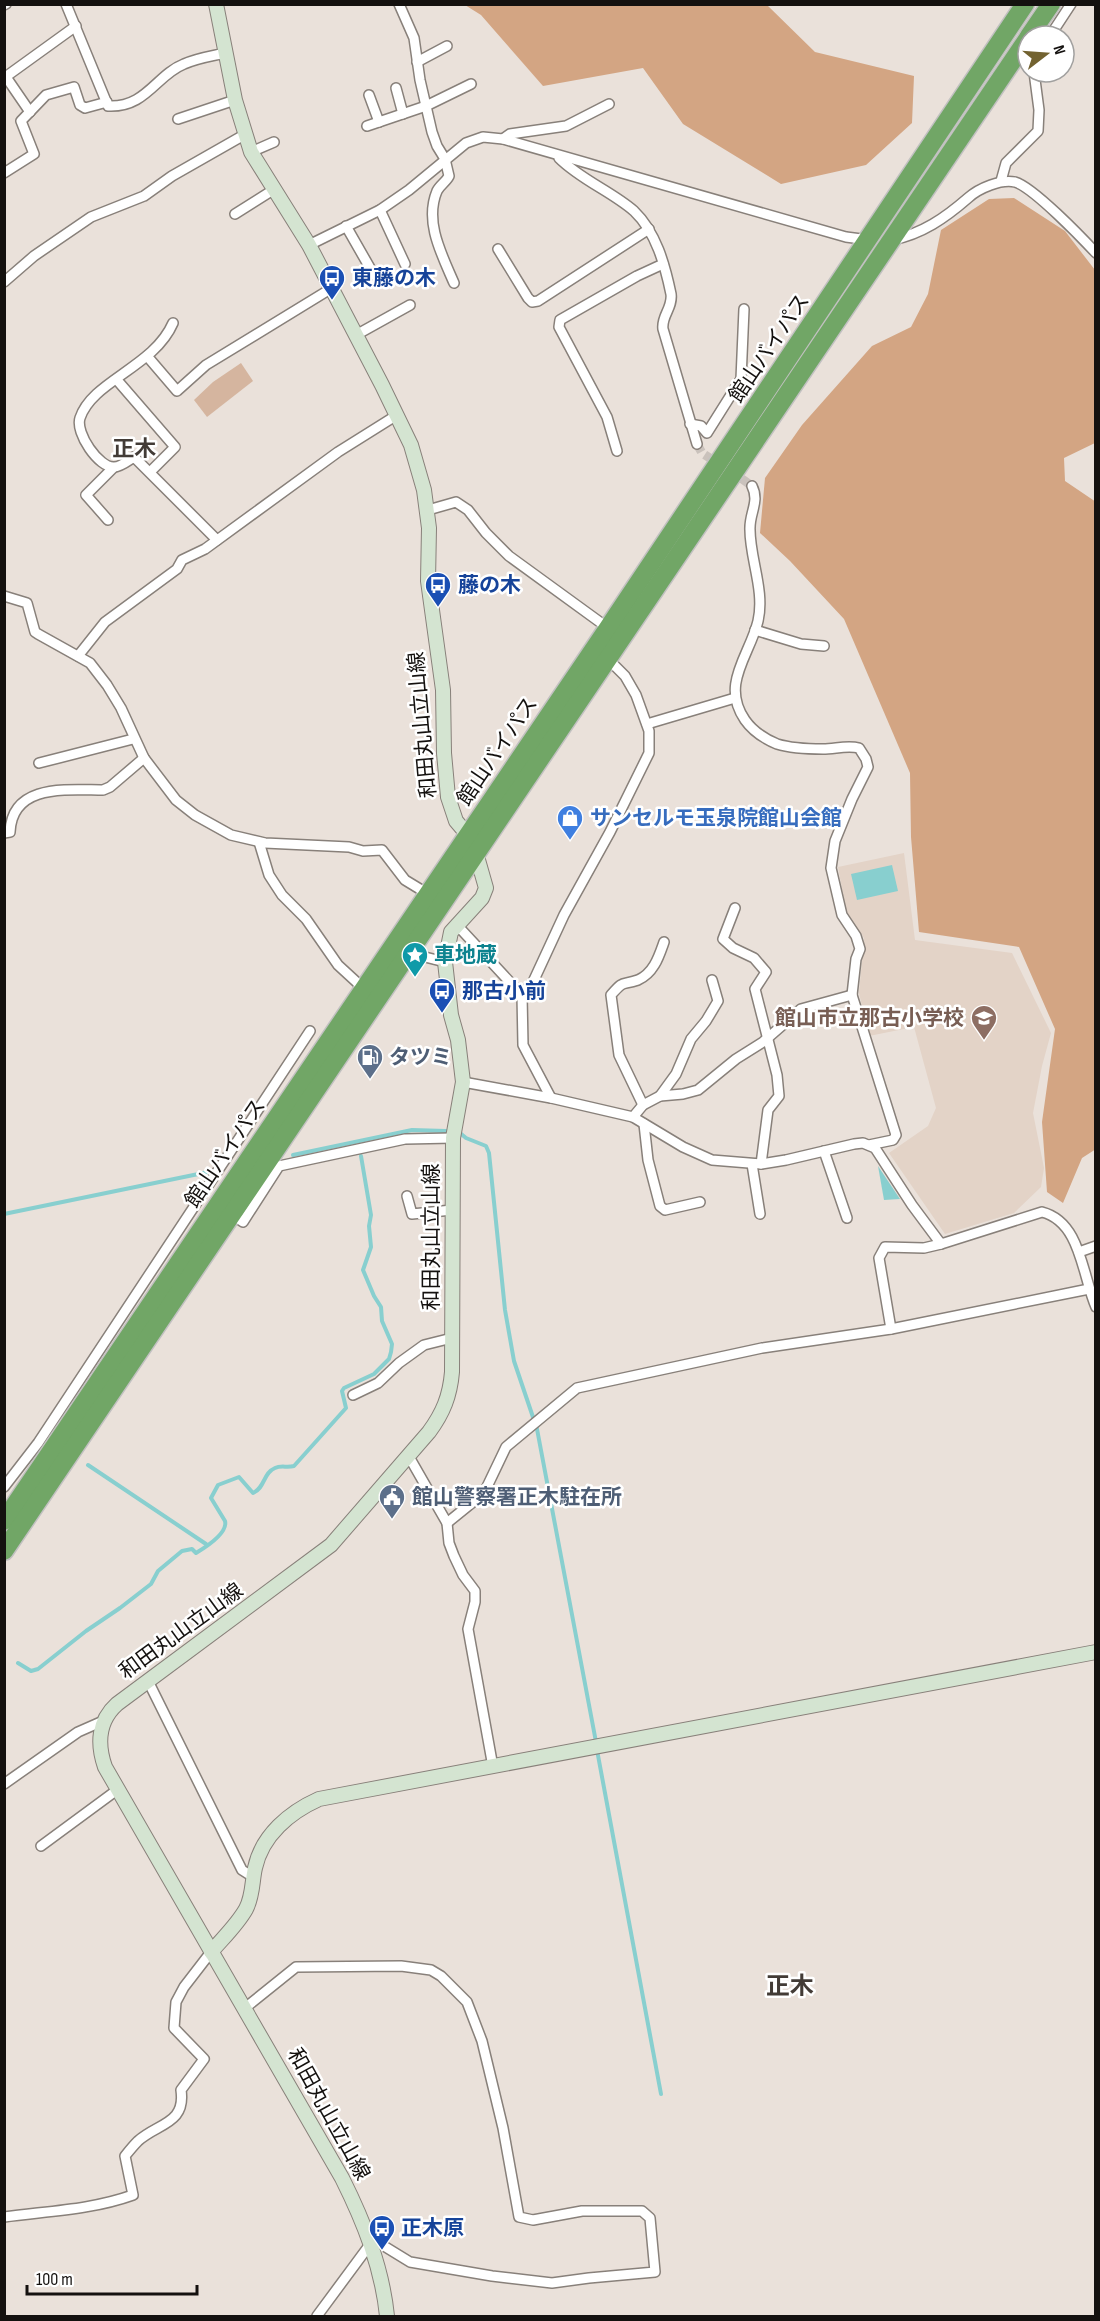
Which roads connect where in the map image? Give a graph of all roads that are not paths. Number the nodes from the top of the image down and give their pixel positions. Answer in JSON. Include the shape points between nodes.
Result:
{"nodes":[{"id":1,"x":66,"y":4,"type":"edge"},
{"id":2,"x":216,"y":4,"type":"edge"},
{"id":3,"x":399,"y":4,"type":"edge"},
{"id":4,"x":1025,"y":4,"type":"edge"},
{"id":5,"x":1051,"y":4,"type":"edge"},
{"id":6,"x":1071,"y":4,"type":"edge"},
{"id":7,"x":1038,"y":24,"type":"edge"},
{"id":8,"x":1058,"y":24,"type":"edge"},
{"id":9,"x":76,"y":26,"type":"junction"},
{"id":10,"x":447,"y":46,"type":"dead end"},
{"id":11,"x":225,"y":53,"type":"junction"},
{"id":12,"x":1016,"y":56,"type":"edge"},
{"id":13,"x":417,"y":62,"type":"junction"},
{"id":14,"x":5,"y":77,"type":"edge"},
{"id":15,"x":471,"y":84,"type":"dead end"},
{"id":16,"x":1036,"y":84,"type":"edge"},
{"id":17,"x":396,"y":88,"type":"dead end"},
{"id":18,"x":369,"y":95,"type":"dead end"},
{"id":19,"x":236,"y":100,"type":"junction"},
{"id":20,"x":107,"y":102,"type":"junction"},
{"id":21,"x":609,"y":104,"type":"dead end"},
{"id":22,"x":426,"y":106,"type":"junction"},
{"id":23,"x":30,"y":112,"type":"junction"},
{"id":24,"x":403,"y":114,"type":"junction"},
{"id":25,"x":178,"y":119,"type":"dead end"},
{"id":26,"x":379,"y":122,"type":"junction"},
{"id":27,"x":367,"y":126,"type":"dead end"},
{"id":28,"x":244,"y":135,"type":"junction"},
{"id":29,"x":503,"y":139,"type":"junction"},
{"id":30,"x":274,"y":142,"type":"dead end"},
{"id":31,"x":251,"y":152,"type":"junction"},
{"id":32,"x":558,"y":156,"type":"junction"},
{"id":33,"x":445,"y":159,"type":"junction"},
{"id":34,"x":4,"y":173,"type":"edge"},
{"id":35,"x":1001,"y":181,"type":"junction"},
{"id":36,"x":273,"y":189,"type":"junction"},
{"id":37,"x":381,"y":210,"type":"junction"},
{"id":38,"x":234,"y":214,"type":"dead end"},
{"id":39,"x":346,"y":226,"type":"junction"},
{"id":40,"x":649,"y":229,"type":"junction"},
{"id":41,"x":869,"y":240,"type":"junction"},
{"id":42,"x":891,"y":240,"type":"junction"},
{"id":43,"x":309,"y":245,"type":"junction"},
{"id":44,"x":498,"y":249,"type":"dead end"},
{"id":45,"x":1095,"y":253,"type":"edge"},
{"id":46,"x":405,"y":264,"type":"dead end"},
{"id":47,"x":663,"y":264,"type":"junction"},
{"id":48,"x":374,"y":275,"type":"dead end"},
{"id":49,"x":4,"y":282,"type":"edge"},
{"id":50,"x":454,"y":283,"type":"dead end"},
{"id":51,"x":332,"y":288,"type":"junction"},
{"id":52,"x":410,"y":305,"type":"dead end"},
{"id":53,"x":744,"y":309,"type":"dead end"},
{"id":54,"x":173,"y":323,"type":"dead end"},
{"id":55,"x":356,"y":335,"type":"junction"},
{"id":56,"x":147,"y":356,"type":"junction"},
{"id":57,"x":117,"y":380,"type":"junction"},
{"id":58,"x":397,"y":415,"type":"junction"},
{"id":59,"x":690,"y":424,"type":"junction"},
{"id":60,"x":697,"y":444,"type":"tunnel mouth"},
{"id":61,"x":617,"y":451,"type":"dead end"},
{"id":62,"x":113,"y":468,"type":"junction"},
{"id":63,"x":150,"y":472,"type":"junction"},
{"id":64,"x":753,"y":486,"type":"dead end"},
{"id":65,"x":428,"y":510,"type":"junction"},
{"id":66,"x":108,"y":520,"type":"dead end"},
{"id":67,"x":218,"y":540,"type":"junction"},
{"id":68,"x":4,"y":596,"type":"edge"},
{"id":69,"x":608,"y":628,"type":"junction"},
{"id":70,"x":755,"y":630,"type":"junction"},
{"id":71,"x":824,"y":646,"type":"dead end"},
{"id":72,"x":78,"y":656,"type":"junction"},
{"id":73,"x":609,"y":660,"type":"junction"},
{"id":74,"x":735,"y":698,"type":"junction"},
{"id":75,"x":647,"y":724,"type":"junction"},
{"id":76,"x":134,"y":739,"type":"junction"},
{"id":77,"x":144,"y":758,"type":"junction"},
{"id":78,"x":39,"y":763,"type":"dead end"},
{"id":79,"x":4,"y":833,"type":"edge"},
{"id":80,"x":467,"y":834,"type":"junction"},
{"id":81,"x":259,"y":842,"type":"junction"},
{"id":82,"x":476,"y":853,"type":"junction"},
{"id":83,"x":428,"y":894,"type":"junction"},
{"id":84,"x":735,"y":908,"type":"dead end"},
{"id":85,"x":456,"y":924,"type":"junction"},
{"id":86,"x":664,"y":942,"type":"dead end"},
{"id":87,"x":409,"y":956,"type":"junction"},
{"id":88,"x":445,"y":962,"type":"junction"},
{"id":89,"x":712,"y":980,"type":"dead end"},
{"id":90,"x":363,"y":988,"type":"junction"},
{"id":91,"x":522,"y":995,"type":"junction"},
{"id":92,"x":852,"y":995,"type":"junction"},
{"id":93,"x":310,"y":1031,"type":"dead end"},
{"id":94,"x":767,"y":1039,"type":"junction"},
{"id":95,"x":463,"y":1082,"type":"junction"},
{"id":96,"x":660,"y":1096,"type":"junction"},
{"id":97,"x":551,"y":1098,"type":"junction"},
{"id":98,"x":643,"y":1105,"type":"junction"},
{"id":99,"x":633,"y":1117,"type":"junction"},
{"id":100,"x":644,"y":1124,"type":"junction"},
{"id":101,"x":453,"y":1138,"type":"junction"},
{"id":102,"x":869,"y":1145,"type":"junction"},
{"id":103,"x":824,"y":1151,"type":"junction"},
{"id":104,"x":756,"y":1164,"type":"junction"},
{"id":105,"x":407,"y":1196,"type":"dead end"},
{"id":106,"x":700,"y":1202,"type":"dead end"},
{"id":107,"x":452,"y":1210,"type":"junction"},
{"id":108,"x":231,"y":1214,"type":"junction"},
{"id":109,"x":760,"y":1215,"type":"dead end"},
{"id":110,"x":847,"y":1218,"type":"dead end"},
{"id":111,"x":941,"y":1244,"type":"junction"},
{"id":112,"x":1095,"y":1246,"type":"edge"},
{"id":113,"x":1079,"y":1252,"type":"junction"},
{"id":114,"x":1089,"y":1289,"type":"junction"},
{"id":115,"x":1095,"y":1305,"type":"edge"},
{"id":116,"x":891,"y":1329,"type":"junction"},
{"id":117,"x":452,"y":1338,"type":"junction"},
{"id":118,"x":353,"y":1395,"type":"dead end"},
{"id":119,"x":408,"y":1455,"type":"junction"},
{"id":120,"x":4,"y":1488,"type":"edge"},
{"id":121,"x":4,"y":1521,"type":"edge"},
{"id":122,"x":447,"y":1523,"type":"junction"},
{"id":123,"x":4,"y":1551,"type":"edge"},
{"id":124,"x":1095,"y":1652,"type":"edge"},
{"id":125,"x":148,"y":1681,"type":"junction"},
{"id":126,"x":103,"y":1721,"type":"junction"},
{"id":127,"x":493,"y":1767,"type":"junction"},
{"id":128,"x":4,"y":1784,"type":"edge"},
{"id":129,"x":117,"y":1790,"type":"junction"},
{"id":130,"x":41,"y":1846,"type":"dead end"},
{"id":131,"x":253,"y":1877,"type":"junction"},
{"id":132,"x":211,"y":1952,"type":"junction"},
{"id":133,"x":245,"y":2008,"type":"junction"},
{"id":134,"x":4,"y":2217,"type":"edge"},
{"id":135,"x":371,"y":2242,"type":"junction"},
{"id":136,"x":317,"y":2316,"type":"edge"},
{"id":137,"x":387,"y":2316,"type":"edge"}],
"edges":[{"from":1,"to":9,"type":"street"},
{"from":2,"to":11,"type":"main road","name":"和田丸山立山線"},
{"from":3,"to":13,"type":"street","via":[[412,32]]},
{"from":4,"to":41,"type":"highway","name":"館山バイパス"},
{"from":5,"to":7,"type":"highway","name":"館山バイパス"},
{"from":6,"to":8,"type":"street"},
{"from":9,"to":14,"type":"street"},
{"from":9,"to":20,"type":"street"},
{"from":10,"to":13,"type":"street"},
{"from":11,"to":19,"type":"main road","name":"和田丸山立山線"},
{"from":11,"to":20,"type":"street","via":[[183,64],[143,97],[117,106],[108,106]]},
{"from":12,"to":42,"type":"highway","name":"館山バイパス"},
{"from":13,"to":22,"type":"street"},
{"from":14,"to":23,"type":"street"},
{"from":15,"to":22,"type":"street"},
{"from":16,"to":35,"type":"street","via":[[1038,131],[1006,163]]},
{"from":17,"to":24,"type":"street"},
{"from":18,"to":26,"type":"street"},
{"from":19,"to":25,"type":"street"},
{"from":19,"to":28,"type":"main road","name":"和田丸山立山線"},
{"from":20,"to":23,"type":"street","via":[[85,108],[80,105],[74,87],[46,95]]},
{"from":21,"to":29,"type":"street","via":[[566,126],[510,134]]},
{"from":22,"to":24,"type":"street"},
{"from":22,"to":33,"type":"street","via":[[436,146]]},
{"from":23,"to":34,"type":"street","via":[[21,121],[34,154]]},
{"from":24,"to":26,"type":"street"},
{"from":26,"to":27,"type":"street"},
{"from":28,"to":31,"type":"main road","name":"和田丸山立山線"},
{"from":28,"to":49,"type":"street","via":[[144,196],[91,217]]},
{"from":29,"to":32,"type":"street"},
{"from":29,"to":33,"type":"street","via":[[474,139]]},
{"from":30,"to":31,"type":"street"},
{"from":31,"to":36,"type":"main road","name":"和田丸山立山線"},
{"from":32,"to":40,"type":"street","via":[[587,181],[633,210]]},
{"from":32,"to":41,"type":"street","via":[[846,237]]},
{"from":33,"to":37,"type":"street"},
{"from":33,"to":50,"type":"street","via":[[448,176],[436,192],[432,218]]},
{"from":35,"to":42,"type":"street","via":[[970,196],[924,230]]},
{"from":35,"to":45,"type":"street","via":[[1017,183],[1036,196]]},
{"from":36,"to":38,"type":"street"},
{"from":36,"to":43,"type":"main road","name":"和田丸山立山線"},
{"from":37,"to":39,"type":"street"},
{"from":37,"to":46,"type":"street"},
{"from":39,"to":43,"type":"street"},
{"from":39,"to":48,"type":"street"},
{"from":40,"to":44,"type":"street","via":[[532,302]]},
{"from":40,"to":47,"type":"street"},
{"from":41,"to":42,"type":"street"},
{"from":41,"to":69,"type":"highway","name":"館山バイパス"},
{"from":42,"to":73,"type":"highway","name":"館山バイパス"},
{"from":43,"to":51,"type":"main road","name":"和田丸山立山線"},
{"from":47,"to":59,"type":"street","via":[[671,297],[663,329]]},
{"from":47,"to":61,"type":"street","via":[[559,323],[607,417]]},
{"from":51,"to":55,"type":"main road","name":"和田丸山立山線"},
{"from":51,"to":56,"type":"street","via":[[206,365],[177,391]]},
{"from":52,"to":55,"type":"street"},
{"from":53,"to":59,"type":"street","via":[[741,379],[707,433],[701,426]]},
{"from":54,"to":56,"type":"street","via":[[166,338]]},
{"from":55,"to":58,"type":"main road","name":"和田丸山立山線"},
{"from":56,"to":57,"type":"street"},
{"from":57,"to":62,"type":"street","via":[[88,403],[78,426],[84,442]]},
{"from":57,"to":63,"type":"street","via":[[175,447]]},
{"from":58,"to":65,"type":"main road","name":"和田丸山立山線","via":[[420,470]]},
{"from":58,"to":67,"type":"street","via":[[338,452]]},
{"from":59,"to":60,"type":"street"},
{"from":62,"to":63,"type":"street","via":[[134,457]]},
{"from":62,"to":66,"type":"street","via":[[86,495]]},
{"from":63,"to":67,"type":"street"},
{"from":64,"to":70,"type":"street","via":[[757,495],[749,528],[760,599]]},
{"from":65,"to":69,"type":"street","via":[[456,502],[509,556]]},
{"from":65,"to":80,"type":"main road","name":"和田丸山立山線","via":[[428,581],[442,681],[448,797],[456,821]]},
{"from":67,"to":72,"type":"street","via":[[182,560],[177,569],[105,622]]},
{"from":68,"to":72,"type":"street","via":[[27,603],[35,632]]},
{"from":69,"to":80,"type":"highway","name":"館山バイパス"},
{"from":70,"to":71,"type":"street","via":[[801,644]]},
{"from":70,"to":74,"type":"street","via":[[736,679]]},
{"from":72,"to":76,"type":"street","via":[[90,663],[107,685],[128,720]]},
{"from":73,"to":75,"type":"street","via":[[625,676]]},
{"from":73,"to":82,"type":"highway","name":"館山バイパス"},
{"from":74,"to":75,"type":"street"},
{"from":74,"to":92,"type":"street","via":[[747,724],[778,744],[822,749],[853,746],[866,759],[868,767],[836,841],[831,868],[842,915],[860,949]]},
{"from":75,"to":91,"type":"street","via":[[649,753],[533,982]]},
{"from":76,"to":77,"type":"street"},
{"from":76,"to":78,"type":"street"},
{"from":77,"to":79,"type":"street","via":[[103,790],[50,791],[33,796],[21,803],[10,822],[10,832]]},
{"from":77,"to":81,"type":"street","via":[[176,800],[195,815],[231,835]]},
{"from":80,"to":82,"type":"main road","name":"和田丸山立山線"},
{"from":80,"to":83,"type":"highway","name":"館山バイパス"},
{"from":81,"to":83,"type":"street","via":[[382,850],[405,880]]},
{"from":81,"to":90,"type":"street","via":[[269,875],[282,894],[306,919],[338,965]]},
{"from":82,"to":85,"type":"main road","name":"和田丸山立山線","via":[[486,888],[482,898]]},
{"from":82,"to":87,"type":"highway","name":"館山バイパス"},
{"from":83,"to":90,"type":"highway","name":"館山バイパス"},
{"from":84,"to":94,"type":"street","via":[[723,939],[754,958],[766,972],[755,989]]},
{"from":85,"to":88,"type":"main road","name":"和田丸山立山線"},
{"from":85,"to":91,"type":"street"},
{"from":86,"to":98,"type":"street","via":[[657,963],[639,979],[622,983],[611,995],[619,1054]]},
{"from":87,"to":88,"type":"street"},
{"from":87,"to":108,"type":"highway","name":"館山バイパス"},
{"from":88,"to":95,"type":"main road","name":"和田丸山立山線"},
{"from":89,"to":96,"type":"street","via":[[718,1001],[691,1039],[676,1074]]},
{"from":90,"to":121,"type":"highway","name":"館山バイパス"},
{"from":91,"to":97,"type":"street","via":[[523,1045]]},
{"from":92,"to":94,"type":"street","via":[[801,1009]]},
{"from":92,"to":102,"type":"street","via":[[896,1135],[893,1140]]},
{"from":93,"to":120,"type":"street","via":[[38,1443]]},
{"from":94,"to":96,"type":"street","via":[[698,1090]]},
{"from":94,"to":104,"type":"street","via":[[779,1096],[768,1110]]},
{"from":95,"to":97,"type":"street"},
{"from":95,"to":101,"type":"main road","name":"和田丸山立山線"},
{"from":96,"to":98,"type":"street"},
{"from":97,"to":99,"type":"street"},
{"from":98,"to":99,"type":"street"},
{"from":99,"to":100,"type":"street"},
{"from":100,"to":104,"type":"street","via":[[712,1160]]},
{"from":100,"to":106,"type":"street","via":[[660,1206],[665,1210]]},
{"from":101,"to":107,"type":"main road","name":"和田丸山立山線"},
{"from":101,"to":108,"type":"street","via":[[405,1138],[279,1166],[243,1222]]},
{"from":102,"to":103,"type":"street"},
{"from":102,"to":111,"type":"street","via":[[875,1148]]},
{"from":103,"to":104,"type":"street"},
{"from":103,"to":110,"type":"street"},
{"from":104,"to":109,"type":"street"},
{"from":105,"to":107,"type":"street","via":[[412,1214]]},
{"from":107,"to":117,"type":"main road","name":"和田丸山立山線"},
{"from":108,"to":123,"type":"highway","name":"館山バイパス"},
{"from":111,"to":113,"type":"street","via":[[1041,1212],[1054,1215]]},
{"from":111,"to":116,"type":"street","via":[[885,1248],[879,1258]]},
{"from":112,"to":113,"type":"street"},
{"from":113,"to":114,"type":"street"},
{"from":114,"to":115,"type":"street"},
{"from":114,"to":116,"type":"street"},
{"from":116,"to":122,"type":"street","via":[[762,1348],[577,1388],[506,1447],[484,1493]]},
{"from":117,"to":118,"type":"street","via":[[424,1345],[378,1383]]},
{"from":117,"to":119,"type":"main road","name":"和田丸山立山線","via":[[447,1403],[440,1418]]},
{"from":119,"to":122,"type":"street"},
{"from":119,"to":125,"type":"main road","name":"和田丸山立山線","via":[[331,1545]]},
{"from":122,"to":127,"type":"street","via":[[449,1544],[475,1591],[468,1629]]},
{"from":124,"to":127,"type":"main road"},
{"from":125,"to":126,"type":"main road","name":"和田丸山立山線","via":[[117,1704]]},
{"from":125,"to":131,"type":"street","via":[[242,1870]]},
{"from":126,"to":128,"type":"street","via":[[78,1732]]},
{"from":126,"to":129,"type":"main road","name":"和田丸山立山線","via":[[100,1755]]},
{"from":127,"to":131,"type":"main road","via":[[319,1799],[298,1808],[267,1840]]},
{"from":129,"to":130,"type":"street"},
{"from":129,"to":132,"type":"main road","name":"和田丸山立山線"},
{"from":131,"to":132,"type":"main road","via":[[246,1908]]},
{"from":132,"to":133,"type":"main road","name":"和田丸山立山線"},
{"from":132,"to":134,"type":"street","via":[[176,2002],[174,2028],[204,2059],[181,2090],[183,2103],[176,2116],[138,2141],[125,2156],[133,2195],[84,2208]]},
{"from":133,"to":135,"type":"main road","name":"和田丸山立山線","via":[[342,2178]]},
{"from":133,"to":135,"type":"street","via":[[296,1967],[401,1966],[431,1970],[441,1976],[467,2002],[482,2041],[519,2217],[533,2220],[582,2211],[642,2211],[650,2218],[655,2272],[542,2282],[410,2262]]},
{"from":135,"to":136,"type":"street"},
{"from":135,"to":137,"type":"main road","name":"和田丸山立山線"}]}
